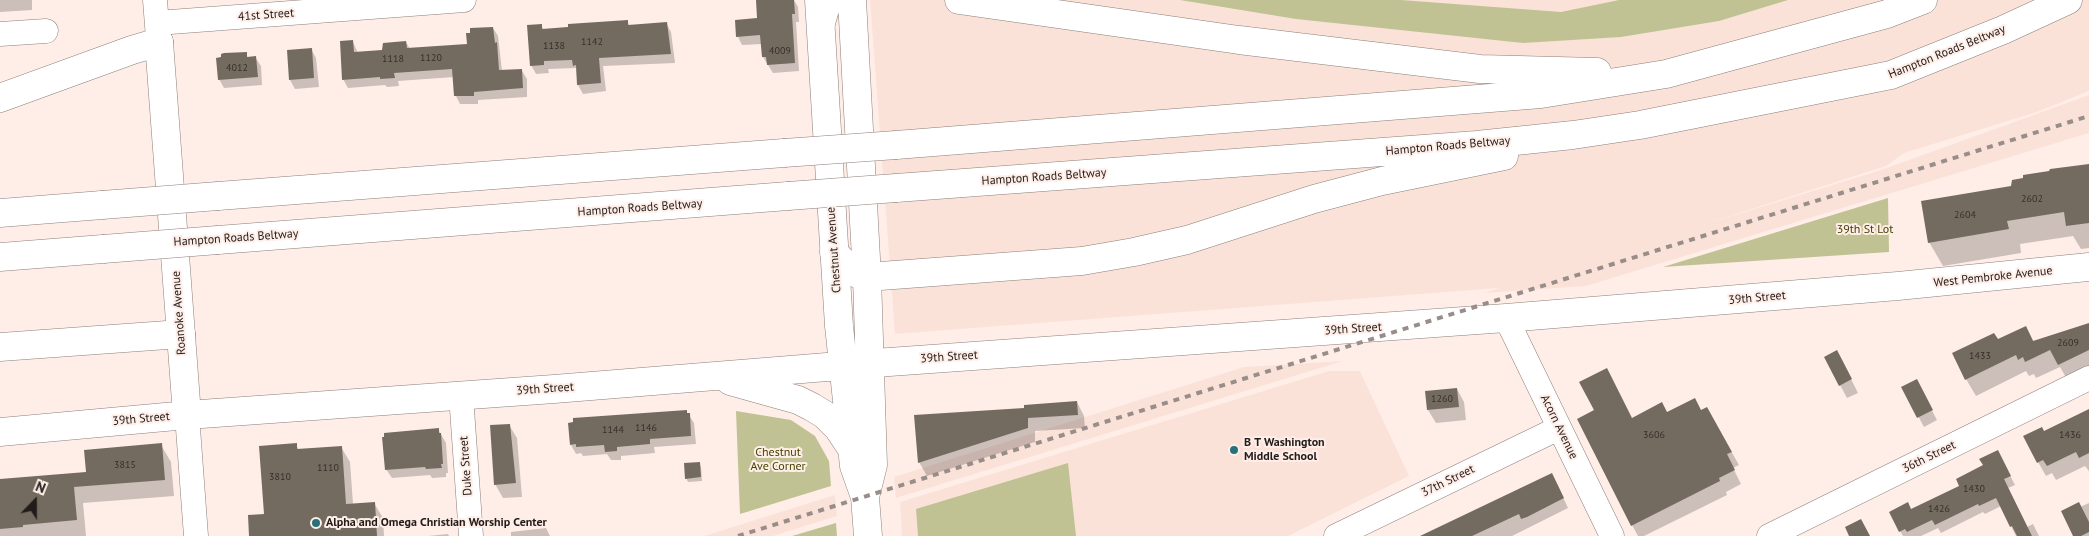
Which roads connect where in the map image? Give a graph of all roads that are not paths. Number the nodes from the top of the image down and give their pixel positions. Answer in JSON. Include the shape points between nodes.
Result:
{"nodes":[{"id":1,"x":464,"y":0,"type":"edge"},
{"id":2,"x":852,"y":0,"type":"edge"},
{"id":3,"x":959,"y":0,"type":"edge"},
{"id":4,"x":1923,"y":0,"type":"edge"},
{"id":5,"x":2068,"y":0,"type":"edge"},
{"id":6,"x":823,"y":8,"type":"edge"},
{"id":7,"x":157,"y":22,"type":"edge"},
{"id":8,"x":46,"y":31,"type":"dead end"},
{"id":9,"x":0,"y":34,"type":"edge"},
{"id":10,"x":1666,"y":74,"type":"junction"},
{"id":11,"x":0,"y":98,"type":"edge"},
{"id":12,"x":1640,"y":125,"type":"junction"},
{"id":13,"x":0,"y":213,"type":"edge"},
{"id":14,"x":834,"y":252,"type":"junction"},
{"id":15,"x":0,"y":257,"type":"edge"},
{"id":16,"x":2089,"y":267,"type":"edge"},
{"id":17,"x":867,"y":277,"type":"junction"},
{"id":18,"x":1898,"y":286,"type":"joint"},
{"id":19,"x":1506,"y":318,"type":"junction"},
{"id":20,"x":181,"y":334,"type":"junction"},
{"id":21,"x":0,"y":347,"type":"edge"},
{"id":22,"x":870,"y":363,"type":"junction"},
{"id":23,"x":843,"y":366,"type":"junction"},
{"id":24,"x":712,"y":376,"type":"junction"},
{"id":25,"x":2089,"y":378,"type":"edge"},
{"id":26,"x":461,"y":395,"type":"junction"},
{"id":27,"x":187,"y":415,"type":"junction"},
{"id":28,"x":1559,"y":428,"type":"junction"},
{"id":29,"x":0,"y":432,"type":"edge"},
{"id":30,"x":852,"y":448,"type":"junction"},
{"id":31,"x":865,"y":497,"type":"junction"},
{"id":32,"x":196,"y":536,"type":"edge"},
{"id":33,"x":471,"y":536,"type":"edge"},
{"id":34,"x":868,"y":536,"type":"edge"},
{"id":35,"x":1336,"y":536,"type":"edge"},
{"id":36,"x":1612,"y":536,"type":"edge"},
{"id":37,"x":1769,"y":536,"type":"edge"}],
"edges":[{"from":1,"to":7,"type":"street","name":"41st Street"},
{"from":2,"to":17,"type":"main road","name":"Chestnut Avenue"},
{"from":3,"to":10,"type":"main road","via":[[1239,40],[1480,69]]},
{"from":4,"to":10,"type":"main road","via":[[1887,14]]},
{"from":5,"to":12,"type":"main road","name":"Hampton Roads Beltway","via":[[1891,75]]},
{"from":6,"to":14,"type":"main road","name":"Chestnut Avenue"},
{"from":7,"to":11,"type":"main road","via":[[132,50]]},
{"from":7,"to":20,"type":"main road","name":"Roanoke Avenue"},
{"from":8,"to":9,"type":"street"},
{"from":10,"to":13,"type":"main road","bridge":true,"via":[[1541,94]]},
{"from":12,"to":15,"type":"main road","name":"Hampton Roads Beltway","bridge":true,"via":[[1477,145]]},
{"from":12,"to":17,"type":"main road","via":[[1365,186],[1187,240],[1134,252],[1082,261]]},
{"from":14,"to":17,"type":"main road","via":[[852,272]]},
{"from":14,"to":23,"type":"main road","name":"Chestnut Avenue"},
{"from":16,"to":18,"type":"main road","name":"West Pembroke Avenue"},
{"from":17,"to":22,"type":"main road","name":"Chestnut Avenue"},
{"from":18,"to":19,"type":"main road","name":"39th Street"},
{"from":19,"to":22,"type":"main road","name":"39th Street"},
{"from":19,"to":28,"type":"street","name":"Acorn Avenue"},
{"from":20,"to":21,"type":"main road"},
{"from":20,"to":27,"type":"main road","name":"Roanoke Avenue"},
{"from":22,"to":23,"type":"main road","name":"39th Street"},
{"from":22,"to":31,"type":"main road","name":"Chestnut Avenue","via":[[873,465]]},
{"from":23,"to":24,"type":"main road","name":"39th Street"},
{"from":23,"to":30,"type":"main road","name":"Chestnut Avenue"},
{"from":24,"to":26,"type":"main road","name":"39th Street"},
{"from":24,"to":30,"type":"main road","via":[[798,400],[812,407],[838,428]]},
{"from":25,"to":37,"type":"street","name":"36th Street"},
{"from":26,"to":27,"type":"main road","name":"39th Street"},
{"from":26,"to":33,"type":"street","name":"Duke Street"},
{"from":27,"to":29,"type":"main road","name":"39th Street"},
{"from":27,"to":32,"type":"street","name":"Roanoke Avenue"},
{"from":28,"to":35,"type":"street","name":"37th Street"},
{"from":28,"to":36,"type":"street","name":"Acorn Avenue"},
{"from":30,"to":31,"type":"main road","name":"Chestnut Avenue","via":[[854,466]]},
{"from":31,"to":34,"type":"main road","name":"Chestnut Avenue"}]}
